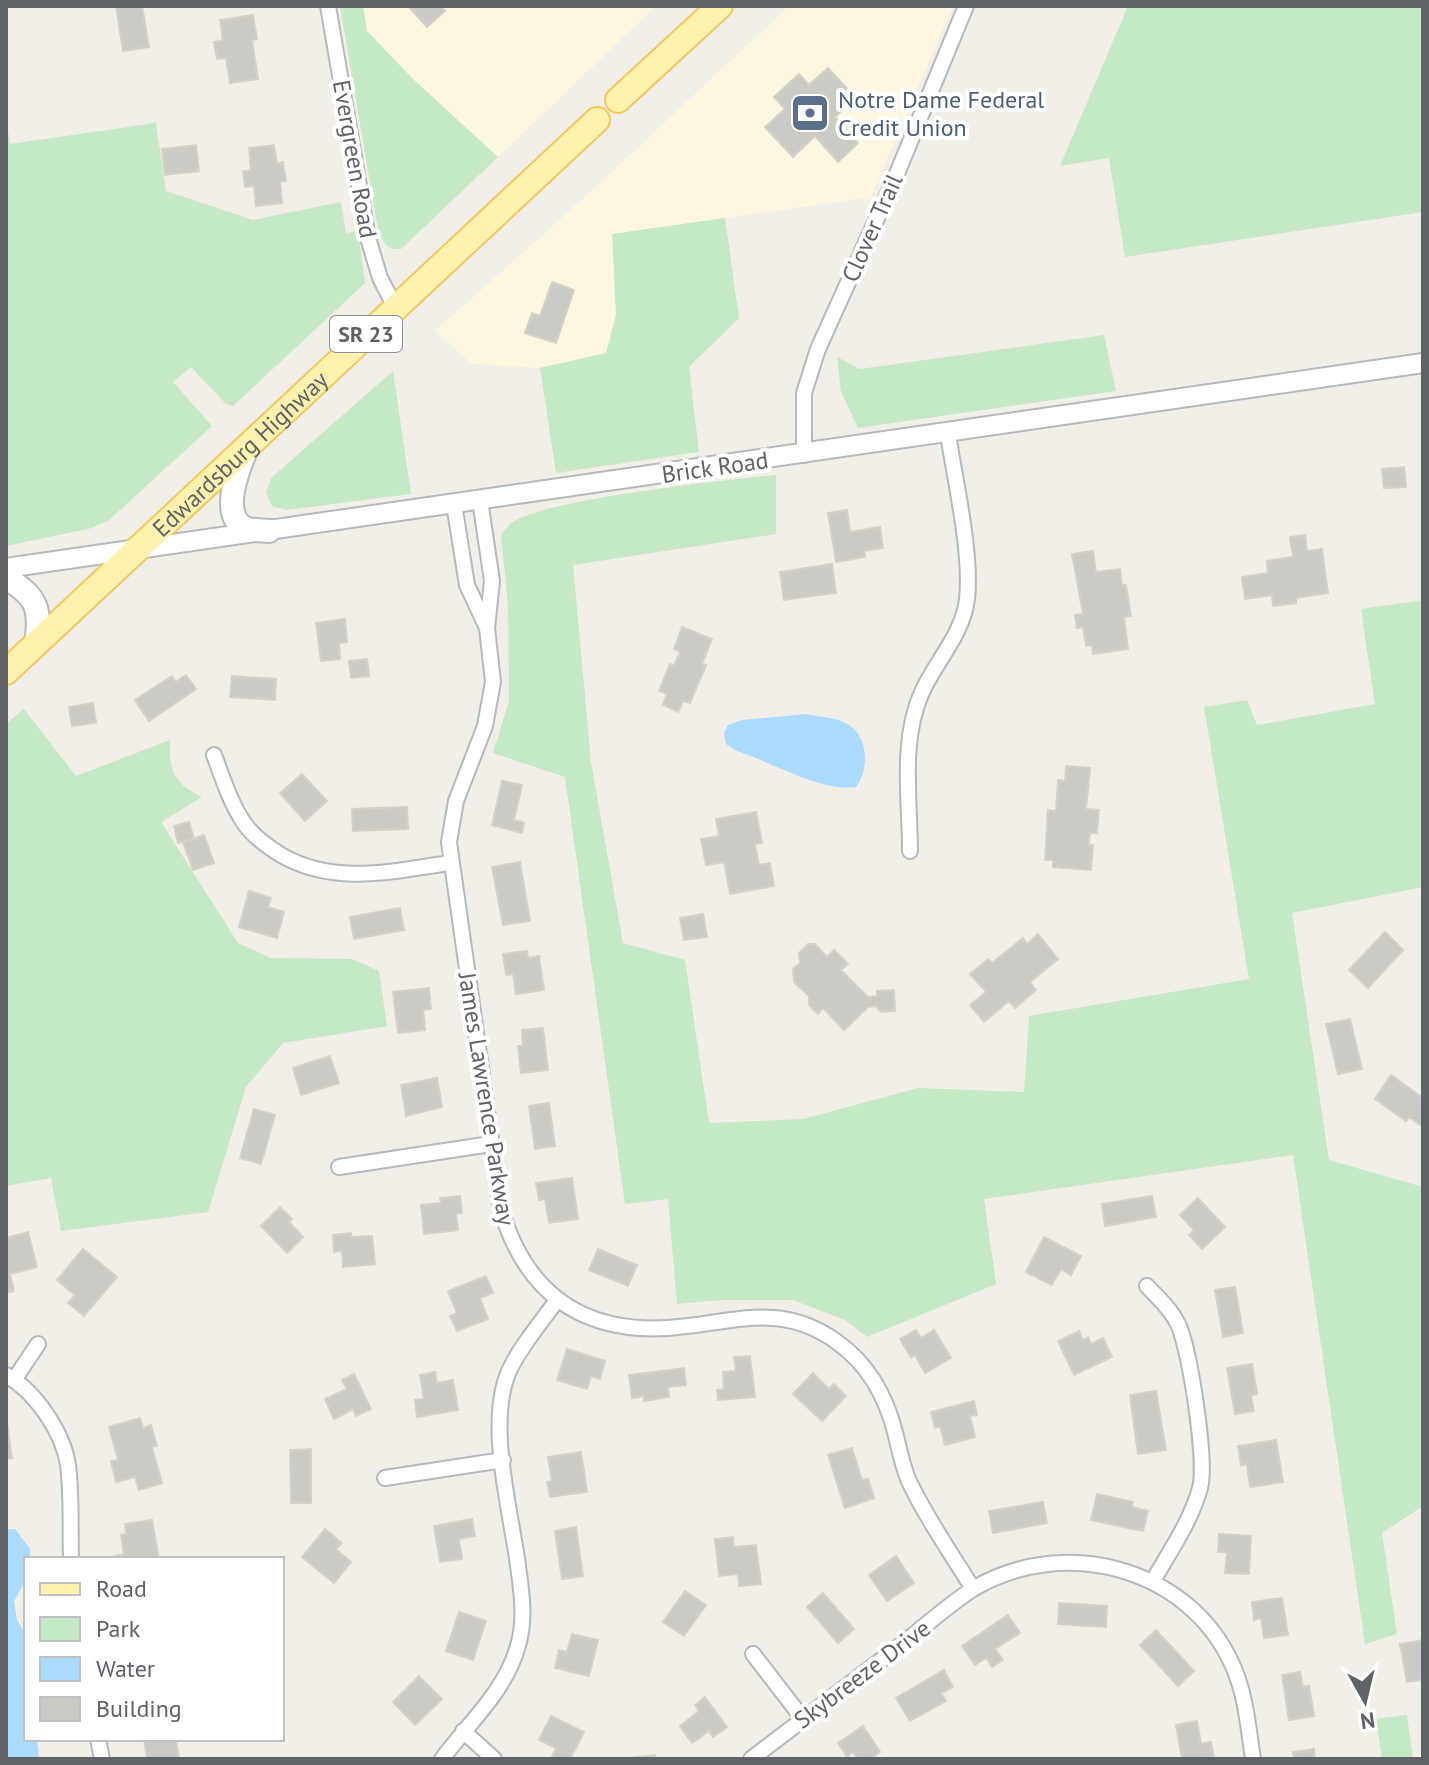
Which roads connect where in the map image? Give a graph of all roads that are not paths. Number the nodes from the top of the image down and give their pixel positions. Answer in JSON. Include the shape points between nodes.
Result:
{"nodes":[{"id":1,"x":328,"y":6,"type":"edge"},
{"id":2,"x":720,"y":6,"type":"edge"},
{"id":3,"x":966,"y":6,"type":"edge"},
{"id":4,"x":618,"y":100,"type":"joint"},
{"id":5,"x":597,"y":120,"type":"joint"},
{"id":6,"x":395,"y":307,"type":"junction"},
{"id":7,"x":1423,"y":363,"type":"edge"},
{"id":8,"x":948,"y":434,"type":"junction"},
{"id":9,"x":249,"y":444,"type":"junction"},
{"id":10,"x":804,"y":455,"type":"junction"},
{"id":11,"x":480,"y":500,"type":"junction"},
{"id":12,"x":454,"y":504,"type":"junction"},
{"id":13,"x":269,"y":531,"type":"junction"},
{"id":14,"x":137,"y":550,"type":"junction"},
{"id":15,"x":6,"y":568,"type":"edge"},
{"id":16,"x":6,"y":578,"type":"edge"},
{"id":17,"x":487,"y":628,"type":"junction"},
{"id":18,"x":36,"y":645,"type":"junction"},
{"id":19,"x":6,"y":672,"type":"edge"},
{"id":20,"x":214,"y":755,"type":"dead end"},
{"id":21,"x":910,"y":851,"type":"dead end"},
{"id":22,"x":450,"y":863,"type":"junction"},
{"id":23,"x":491,"y":1144,"type":"junction"},
{"id":24,"x":339,"y":1167,"type":"dead end"},
{"id":25,"x":1147,"y":1286,"type":"dead end"},
{"id":26,"x":557,"y":1300,"type":"junction"},
{"id":27,"x":38,"y":1344,"type":"dead end"},
{"id":28,"x":10,"y":1378,"type":"edge"},
{"id":29,"x":503,"y":1460,"type":"junction"},
{"id":30,"x":385,"y":1478,"type":"dead end"},
{"id":31,"x":71,"y":1557,"type":"edge"},
{"id":32,"x":1153,"y":1581,"type":"junction"},
{"id":33,"x":973,"y":1589,"type":"junction"},
{"id":34,"x":753,"y":1654,"type":"dead end"},
{"id":35,"x":803,"y":1719,"type":"junction"},
{"id":36,"x":463,"y":1731,"type":"junction"},
{"id":37,"x":442,"y":1759,"type":"edge"},
{"id":38,"x":494,"y":1759,"type":"edge"},
{"id":39,"x":751,"y":1759,"type":"edge"},
{"id":40,"x":1253,"y":1759,"type":"edge"}],
"edges":[{"from":1,"to":6,"type":"street","name":"Evergreen Road","via":[[368,238]]},
{"from":2,"to":4,"type":"main road","name":"Edwardsburg Highway","number":"SR 23"},
{"from":3,"to":10,"type":"street","name":"Clover Trail","via":[[818,349],[804,393]]},
{"from":4,"to":5,"type":"main road","name":"Edwardsburg Highway","number":"SR 23"},
{"from":5,"to":6,"type":"main road","name":"Edwardsburg Highway","number":"SR 23"},
{"from":6,"to":9,"type":"main road","name":"Edwardsburg Highway","number":"SR 23"},
{"from":7,"to":8,"type":"street","name":"Brick Road"},
{"from":8,"to":10,"type":"street","name":"Brick Road"},
{"from":8,"to":21,"type":"street","via":[[967,564],[967,600],[957,631],[921,693],[912,724]]},
{"from":9,"to":13,"type":"main road","via":[[235,476],[232,504],[237,521],[246,528]]},
{"from":9,"to":14,"type":"main road","name":"Edwardsburg Highway","number":"SR 23"},
{"from":10,"to":11,"type":"street","name":"Brick Road"},
{"from":11,"to":12,"type":"street","name":"Brick Road"},
{"from":11,"to":17,"type":"street","name":"James Lawrence Parkway","via":[[492,581]]},
{"from":12,"to":13,"type":"street","name":"Brick Road"},
{"from":12,"to":17,"type":"street","name":"James Lawrence Parkway","via":[[467,585]]},
{"from":13,"to":14,"type":"street","name":"Brick Road"},
{"from":14,"to":15,"type":"street","name":"Brick Road"},
{"from":14,"to":18,"type":"main road","name":"Edwardsburg Highway","number":"SR 23"},
{"from":16,"to":18,"type":"main road","via":[[33,599],[39,622]]},
{"from":17,"to":22,"type":"street","name":"James Lawrence Parkway","via":[[490,702],[450,823]]},
{"from":18,"to":19,"type":"main road","name":"Edwardsburg Highway","number":"SR 23"},
{"from":20,"to":22,"type":"street","via":[[246,825],[293,862],[354,875]]},
{"from":22,"to":23,"type":"street","name":"James Lawrence Parkway"},
{"from":23,"to":24,"type":"street"},
{"from":23,"to":26,"type":"street","name":"James Lawrence Parkway","via":[[501,1209],[517,1254]]},
{"from":25,"to":32,"type":"street","via":[[1178,1325],[1203,1465],[1196,1501]]},
{"from":26,"to":29,"type":"street","via":[[508,1373],[499,1413]]},
{"from":26,"to":33,"type":"street","name":"James Lawrence Parkway","via":[[594,1319],[642,1328],[787,1319],[841,1345],[881,1392],[906,1474]]},
{"from":27,"to":28,"type":"street"},
{"from":28,"to":31,"type":"street","via":[[47,1412],[67,1462]]},
{"from":29,"to":30,"type":"street"},
{"from":29,"to":36,"type":"street","via":[[523,1624],[503,1682]]},
{"from":32,"to":33,"type":"street","name":"Skybreeze Drive","via":[[1109,1567],[1055,1562],[1030,1566]]},
{"from":32,"to":40,"type":"street","name":"Skybreeze Drive","via":[[1194,1611],[1232,1663],[1244,1698]]},
{"from":33,"to":35,"type":"street","name":"Skybreeze Drive"},
{"from":34,"to":35,"type":"street"},
{"from":35,"to":39,"type":"street","name":"Skybreeze Drive"},
{"from":36,"to":37,"type":"street"},
{"from":36,"to":38,"type":"street"}]}
